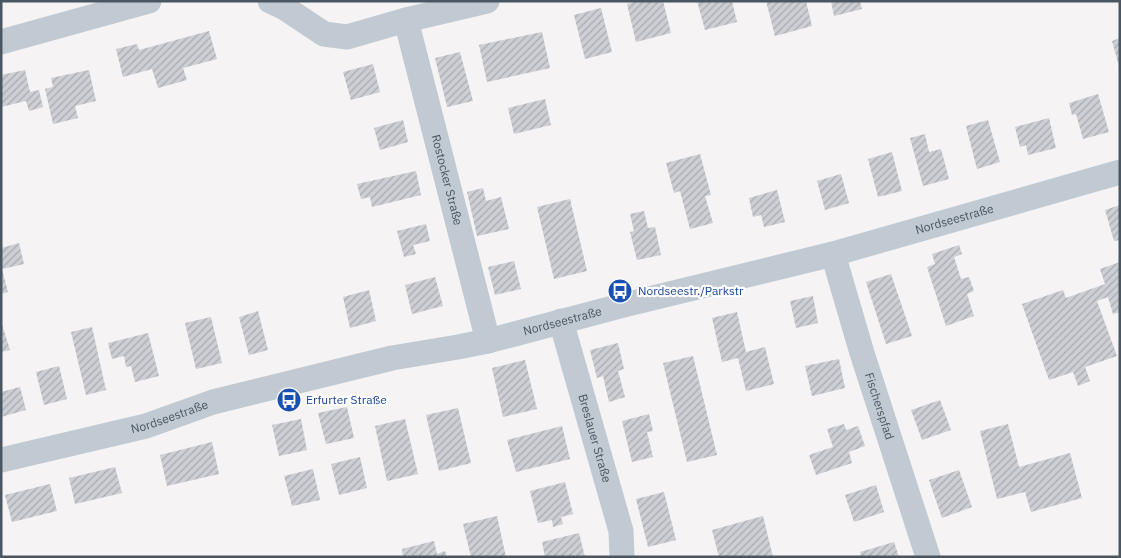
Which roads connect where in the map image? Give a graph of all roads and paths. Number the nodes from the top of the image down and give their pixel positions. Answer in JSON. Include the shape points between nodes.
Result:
{"nodes":[{"id":1,"x":149,"y":1,"type":"edge"},
{"id":2,"x":270,"y":1,"type":"edge"},
{"id":3,"x":487,"y":1,"type":"edge"},
{"id":4,"x":406,"y":20,"type":"junction"},
{"id":5,"x":1,"y":42,"type":"edge"},
{"id":6,"x":1120,"y":172,"type":"edge"},
{"id":7,"x":833,"y":254,"type":"junction"},
{"id":8,"x":562,"y":321,"type":"junction"},
{"id":9,"x":488,"y":341,"type":"junction"},
{"id":10,"x":1,"y":460,"type":"edge"},
{"id":11,"x":622,"y":557,"type":"edge"},
{"id":12,"x":928,"y":557,"type":"edge"}],
"edges":[{"from":1,"to":5,"type":"street"},
{"from":2,"to":4,"type":"street","via":[[324,34],[346,37]]},
{"from":3,"to":4,"type":"street"},
{"from":4,"to":9,"type":"street","name":"Rostocker Straße"},
{"from":6,"to":7,"type":"street","name":"Nordseestraße"},
{"from":7,"to":8,"type":"street","name":"Nordseestraße"},
{"from":7,"to":12,"type":"street","name":"Fischerspfad"},
{"from":8,"to":9,"type":"street","name":"Nordseestraße"},
{"from":8,"to":11,"type":"street","name":"Breslauer Straße","via":[[621,531]]},
{"from":9,"to":10,"type":"street","name":"Nordseestraße","via":[[392,358],[212,402],[146,426]]}]}
